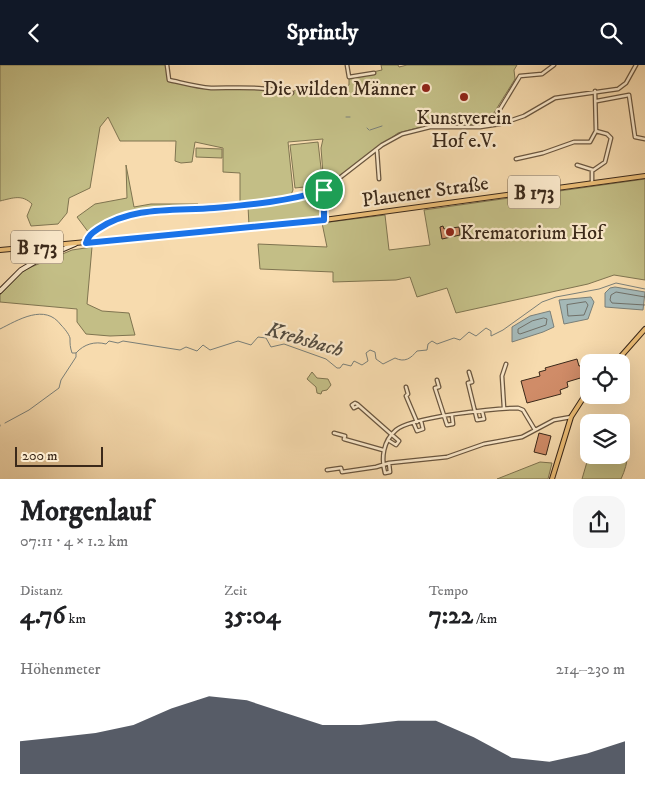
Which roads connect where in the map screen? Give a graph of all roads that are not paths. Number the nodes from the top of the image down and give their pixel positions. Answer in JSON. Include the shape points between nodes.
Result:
{"nodes":[{"id":1,"x":167,"y":65,"type":"edge"},
{"id":2,"x":347,"y":65,"type":"edge"},
{"id":3,"x":554,"y":65,"type":"edge"},
{"id":4,"x":636,"y":65,"type":"edge"},
{"id":5,"x":374,"y":73,"type":"dead end"},
{"id":6,"x":595,"y":91,"type":"junction"},
{"id":7,"x":292,"y":93,"type":"dead end"},
{"id":8,"x":596,"y":101,"type":"junction"},
{"id":9,"x":480,"y":127,"type":"junction"},
{"id":10,"x":596,"y":131,"type":"junction"},
{"id":11,"x":645,"y":139,"type":"edge"},
{"id":12,"x":377,"y":150,"type":"junction"},
{"id":13,"x":516,"y":159,"type":"dead end"},
{"id":14,"x":577,"y":165,"type":"dead end"},
{"id":15,"x":593,"y":170,"type":"junction"},
{"id":16,"x":645,"y":176,"type":"edge"},
{"id":17,"x":379,"y":179,"type":"dead end"},
{"id":18,"x":592,"y":184,"type":"junction"},
{"id":19,"x":324,"y":190,"type":"junction"},
{"id":20,"x":324,"y":220,"type":"junction"},
{"id":21,"x":86,"y":243,"type":"junction"},
{"id":22,"x":75,"y":244,"type":"junction"},
{"id":23,"x":0,"y":250,"type":"edge"},
{"id":24,"x":0,"y":291,"type":"edge"},
{"id":25,"x":645,"y":329,"type":"edge"},
{"id":26,"x":623,"y":354,"type":"edge"},
{"id":27,"x":506,"y":363,"type":"dead end"},
{"id":28,"x":469,"y":373,"type":"dead end"},
{"id":29,"x":437,"y":381,"type":"dead end"},
{"id":30,"x":406,"y":387,"type":"dead end"},
{"id":31,"x":580,"y":403,"type":"edge"},
{"id":32,"x":358,"y":406,"type":"dead end"},
{"id":33,"x":504,"y":408,"type":"junction"},
{"id":34,"x":482,"y":411,"type":"junction"},
{"id":35,"x":476,"y":412,"type":"junction"},
{"id":36,"x":452,"y":416,"type":"junction"},
{"id":37,"x":445,"y":417,"type":"junction"},
{"id":38,"x":571,"y":417,"type":"junction"},
{"id":39,"x":421,"y":421,"type":"junction"},
{"id":40,"x":415,"y":423,"type":"junction"},
{"id":41,"x":535,"y":430,"type":"junction"},
{"id":42,"x":334,"y":433,"type":"dead end"},
{"id":43,"x":392,"y":435,"type":"junction"},
{"id":44,"x":388,"y":440,"type":"junction"},
{"id":45,"x":383,"y":450,"type":"junction"},
{"id":46,"x":389,"y":463,"type":"junction"},
{"id":47,"x":382,"y":465,"type":"junction"},
{"id":48,"x":327,"y":470,"type":"dead end"},
{"id":49,"x":552,"y":479,"type":"edge"}],
"edges":[{"from":1,"to":7,"type":"street","via":[[169,80],[210,87],[268,88]]},
{"from":2,"to":5,"type":"street","via":[[349,77]]},
{"from":3,"to":9,"type":"street","via":[[542,74],[520,77],[494,119]]},
{"from":4,"to":6,"type":"street","via":[[622,87]]},
{"from":6,"to":8,"type":"street"},
{"from":6,"to":9,"type":"street","via":[[555,98],[514,120]]},
{"from":8,"to":10,"type":"street"},
{"from":8,"to":11,"type":"street","via":[[629,95],[635,137]]},
{"from":9,"to":12,"type":"street","via":[[430,127],[393,138]]},
{"from":10,"to":13,"type":"street","via":[[587,143],[574,142]]},
{"from":10,"to":15,"type":"street","via":[[607,133],[611,138],[605,162]]},
{"from":12,"to":17,"type":"street"},
{"from":12,"to":19,"type":"street"},
{"from":14,"to":15,"type":"street"},
{"from":15,"to":18,"type":"street"},
{"from":16,"to":18,"type":"main road","name":"Plauener Straße","number":"B 173"},
{"from":18,"to":20,"type":"main road","name":"Plauener Straße","number":"B 173"},
{"from":19,"to":20,"type":"street"},
{"from":19,"to":21,"type":"street","via":[[232,206],[140,213],[107,223],[89,236]]},
{"from":20,"to":21,"type":"main road","name":"Plauener Straße","number":"B 173"},
{"from":21,"to":22,"type":"main road","name":"Plauener Straße","number":"B 173"},
{"from":22,"to":23,"type":"main road","name":"Plauener Straße","number":"B 173"},
{"from":22,"to":24,"type":"street","via":[[21,270]]},
{"from":25,"to":26,"type":"main road"},
{"from":27,"to":33,"type":"street","via":[[502,376]]},
{"from":28,"to":35,"type":"street","via":[[472,382],[468,383]]},
{"from":29,"to":37,"type":"street","via":[[439,387],[435,388]]},
{"from":30,"to":40,"type":"street"},
{"from":31,"to":38,"type":"main road"},
{"from":32,"to":43,"type":"street"},
{"from":33,"to":34,"type":"street"},
{"from":33,"to":41,"type":"street","via":[[523,410]]},
{"from":34,"to":35,"type":"street"},
{"from":34,"to":35,"type":"street","via":[[484,419],[477,420]]},
{"from":35,"to":36,"type":"street"},
{"from":36,"to":37,"type":"street"},
{"from":36,"to":37,"type":"street","via":[[454,424],[447,425]]},
{"from":37,"to":39,"type":"street"},
{"from":38,"to":41,"type":"street","via":[[554,420]]},
{"from":38,"to":49,"type":"main road"},
{"from":39,"to":40,"type":"street"},
{"from":39,"to":40,"type":"street","via":[[423,429],[417,431]]},
{"from":40,"to":43,"type":"street","via":[[401,427]]},
{"from":41,"to":46,"type":"street","via":[[522,437],[484,444],[447,457]]},
{"from":42,"to":45,"type":"street"},
{"from":43,"to":44,"type":"street"},
{"from":43,"to":44,"type":"street","via":[[399,441],[396,445]]},
{"from":44,"to":45,"type":"street"},
{"from":45,"to":47,"type":"street"},
{"from":46,"to":47,"type":"street"},
{"from":46,"to":47,"type":"street","via":[[390,471],[385,473]]},
{"from":47,"to":48,"type":"street","via":[[342,472],[341,469]]}]}
